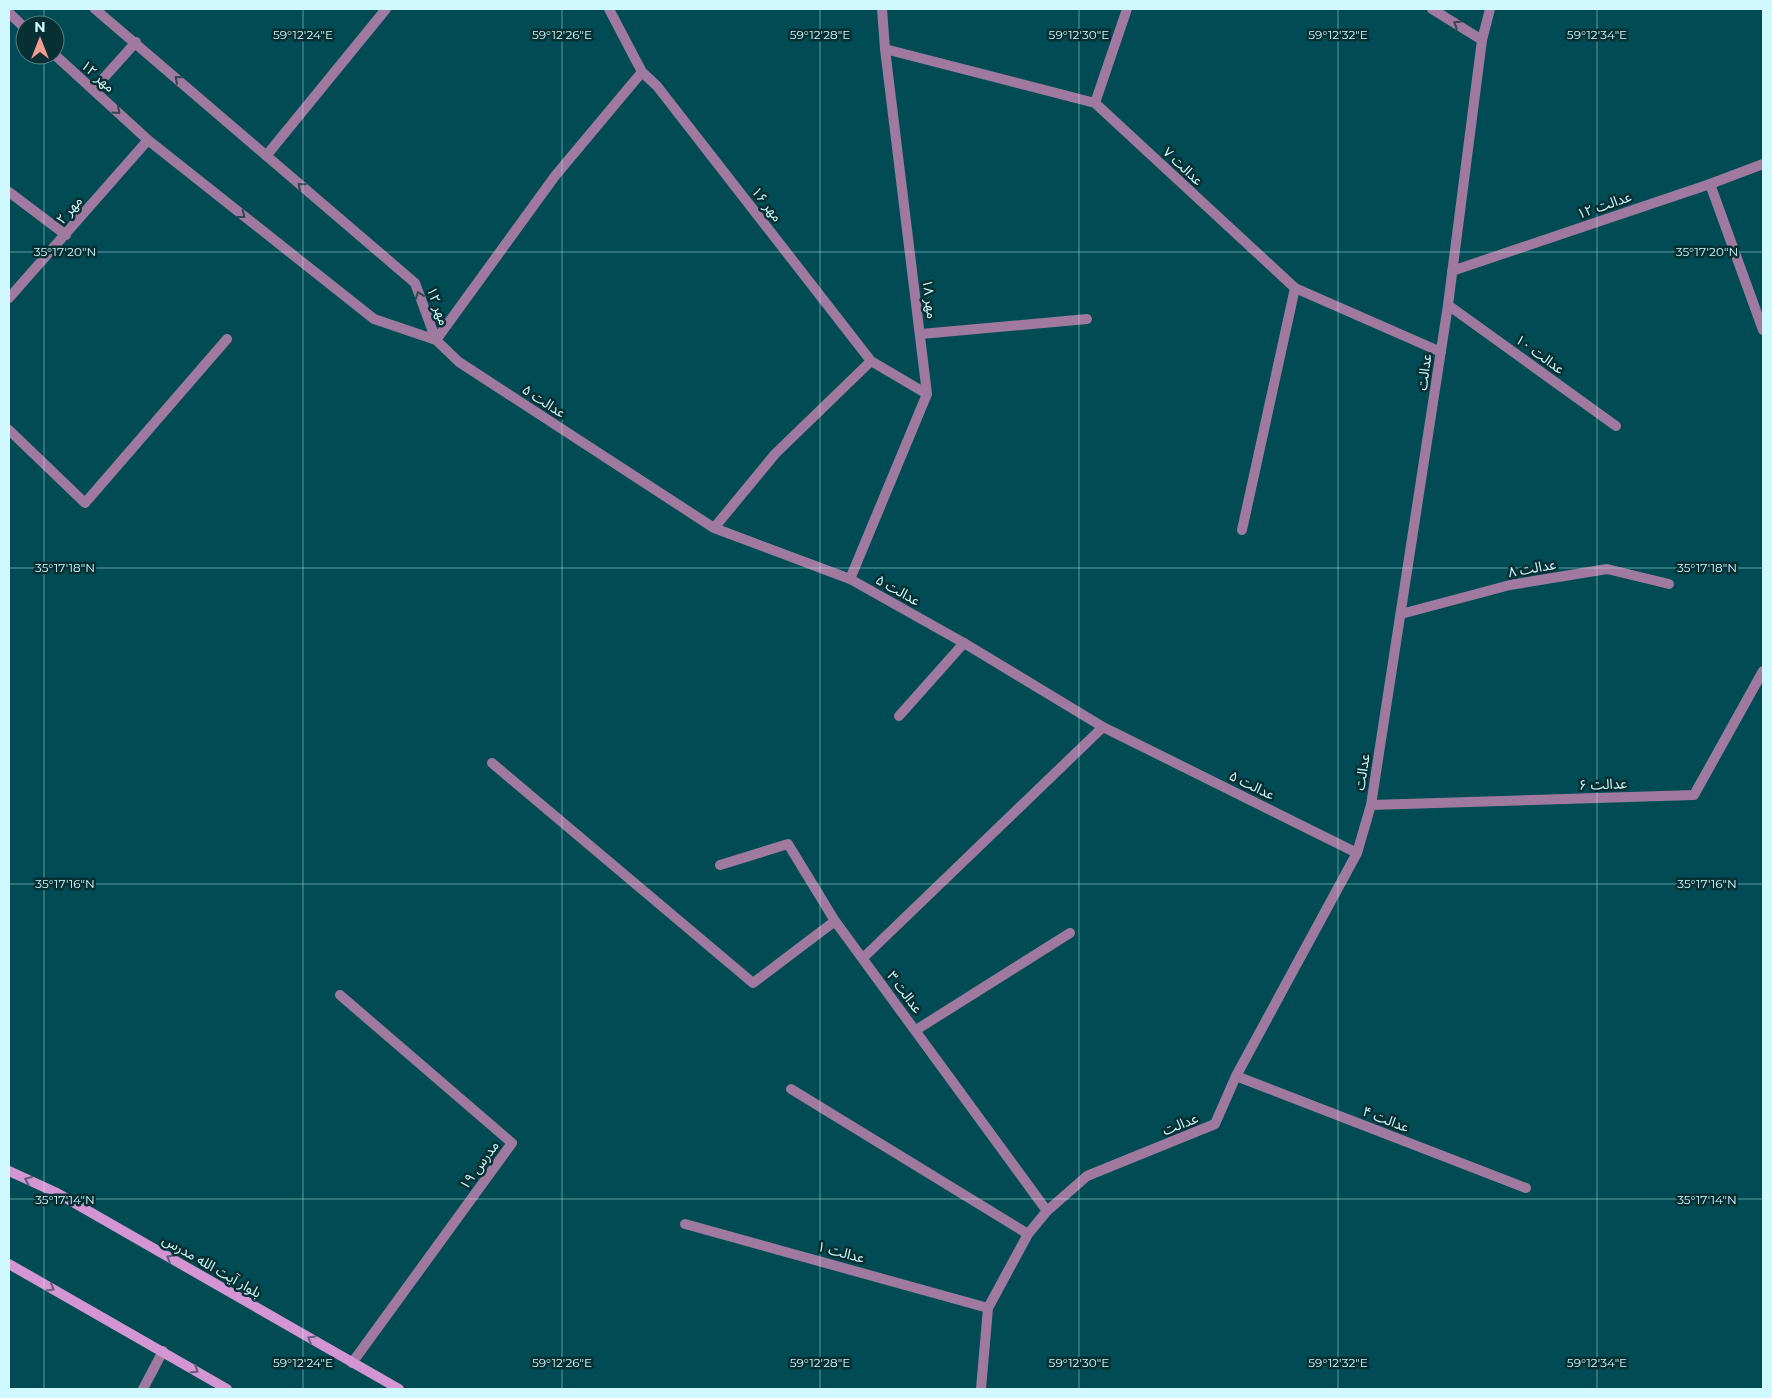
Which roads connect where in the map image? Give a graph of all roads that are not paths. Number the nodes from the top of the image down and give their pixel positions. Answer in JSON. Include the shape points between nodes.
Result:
{"nodes":[{"id":1,"x":95,"y":9,"type":"edge"},
{"id":2,"x":386,"y":9,"type":"edge"},
{"id":3,"x":609,"y":9,"type":"edge"},
{"id":4,"x":882,"y":9,"type":"edge"},
{"id":5,"x":1127,"y":9,"type":"edge"},
{"id":6,"x":1432,"y":9,"type":"edge"},
{"id":7,"x":1490,"y":9,"type":"edge"},
{"id":8,"x":1482,"y":40,"type":"junction"},
{"id":9,"x":136,"y":42,"type":"junction"},
{"id":10,"x":885,"y":49,"type":"junction"},
{"id":11,"x":65,"y":64,"type":"edge"},
{"id":12,"x":642,"y":72,"type":"junction"},
{"id":13,"x":93,"y":90,"type":"junction"},
{"id":14,"x":1095,"y":103,"type":"junction"},
{"id":15,"x":148,"y":140,"type":"junction"},
{"id":16,"x":266,"y":156,"type":"junction"},
{"id":17,"x":1763,"y":164,"type":"edge"},
{"id":18,"x":1710,"y":184,"type":"junction"},
{"id":19,"x":9,"y":192,"type":"edge"},
{"id":20,"x":66,"y":235,"type":"junction"},
{"id":21,"x":1452,"y":271,"type":"junction"},
{"id":22,"x":1295,"y":288,"type":"junction"},
{"id":23,"x":9,"y":298,"type":"edge"},
{"id":24,"x":1448,"y":305,"type":"junction"},
{"id":25,"x":1087,"y":319,"type":"dead end"},
{"id":26,"x":1763,"y":330,"type":"edge"},
{"id":27,"x":921,"y":334,"type":"junction"},
{"id":28,"x":227,"y":339,"type":"dead end"},
{"id":29,"x":436,"y":340,"type":"junction"},
{"id":30,"x":1441,"y":352,"type":"junction"},
{"id":31,"x":871,"y":361,"type":"junction"},
{"id":32,"x":927,"y":394,"type":"junction"},
{"id":33,"x":1616,"y":426,"type":"dead end"},
{"id":34,"x":9,"y":430,"type":"edge"},
{"id":35,"x":714,"y":528,"type":"junction"},
{"id":36,"x":1242,"y":530,"type":"dead end"},
{"id":37,"x":850,"y":579,"type":"junction"},
{"id":38,"x":1669,"y":584,"type":"dead end"},
{"id":39,"x":1401,"y":614,"type":"junction"},
{"id":40,"x":964,"y":644,"type":"junction"},
{"id":41,"x":1763,"y":671,"type":"edge"},
{"id":42,"x":899,"y":716,"type":"dead end"},
{"id":43,"x":1103,"y":727,"type":"junction"},
{"id":44,"x":492,"y":763,"type":"dead end"},
{"id":45,"x":1371,"y":805,"type":"junction"},
{"id":46,"x":1357,"y":853,"type":"junction"},
{"id":47,"x":720,"y":865,"type":"dead end"},
{"id":48,"x":835,"y":921,"type":"junction"},
{"id":49,"x":1070,"y":933,"type":"dead end"},
{"id":50,"x":862,"y":958,"type":"junction"},
{"id":51,"x":340,"y":995,"type":"dead end"},
{"id":52,"x":916,"y":1030,"type":"junction"},
{"id":53,"x":1236,"y":1076,"type":"junction"},
{"id":54,"x":791,"y":1089,"type":"dead end"},
{"id":55,"x":9,"y":1171,"type":"edge"},
{"id":56,"x":1526,"y":1188,"type":"dead end"},
{"id":57,"x":1047,"y":1211,"type":"junction"},
{"id":58,"x":685,"y":1224,"type":"dead end"},
{"id":59,"x":1028,"y":1234,"type":"junction"},
{"id":60,"x":9,"y":1264,"type":"edge"},
{"id":61,"x":988,"y":1308,"type":"junction"},
{"id":62,"x":163,"y":1351,"type":"junction"},
{"id":63,"x":352,"y":1363,"type":"junction"},
{"id":64,"x":143,"y":1389,"type":"edge"},
{"id":65,"x":227,"y":1389,"type":"edge"},
{"id":66,"x":399,"y":1389,"type":"edge"},
{"id":67,"x":980,"y":1389,"type":"edge"}],
"edges":[{"from":1,"to":9,"type":"street","name":"مهر ۱۲"},
{"from":2,"to":16,"type":"street"},
{"from":3,"to":12,"type":"street","name":"مهر ۱۶"},
{"from":4,"to":10,"type":"street","name":"مهر ۱۸"},
{"from":5,"to":14,"type":"street"},
{"from":8,"to":6,"type":"street","one_way":true},
{"from":7,"to":8,"type":"street","name":"عدالت"},
{"from":8,"to":21,"type":"street","name":"عدالت"},
{"from":9,"to":13,"type":"street"},
{"from":16,"to":9,"type":"street","name":"مهر ۱۲","one_way":true},
{"from":10,"to":14,"type":"street","name":"عدالت ۷"},
{"from":10,"to":27,"type":"street","name":"مهر ۱۸"},
{"from":11,"to":13,"type":"street","name":"مهر ۱۲"},
{"from":12,"to":29,"type":"street","via":[[555,176]]},
{"from":12,"to":31,"type":"street","name":"مهر ۱۶","via":[[657,86]]},
{"from":13,"to":15,"type":"street","name":"مهر ۱۲","one_way":true},
{"from":14,"to":22,"type":"street","name":"عدالت ۷"},
{"from":15,"to":20,"type":"street","name":"مهر ۲"},
{"from":15,"to":29,"type":"street","name":"مهر ۱۲","one_way":true,"via":[[374,319]]},
{"from":29,"to":16,"type":"street","name":"مهر ۱۲","one_way":true,"via":[[415,283]]},
{"from":17,"to":18,"type":"street","name":"عدالت ۱۲"},
{"from":18,"to":21,"type":"street","name":"عدالت ۱۲"},
{"from":18,"to":26,"type":"street"},
{"from":19,"to":20,"type":"street"},
{"from":20,"to":23,"type":"street","name":"مهر ۲"},
{"from":21,"to":24,"type":"street","name":"عدالت"},
{"from":22,"to":30,"type":"street","name":"عدالت ۷"},
{"from":22,"to":36,"type":"street"},
{"from":24,"to":30,"type":"street","name":"عدالت"},
{"from":24,"to":33,"type":"street","name":"عدالت ۱۰"},
{"from":25,"to":27,"type":"street"},
{"from":27,"to":32,"type":"street","name":"مهر ۱۸"},
{"from":28,"to":34,"type":"street","via":[[86,503]]},
{"from":29,"to":35,"type":"street","name":"عدالت ۵","via":[[459,362]]},
{"from":30,"to":39,"type":"street","name":"عدالت"},
{"from":31,"to":32,"type":"street","name":"مهر ۱۶"},
{"from":31,"to":35,"type":"street","via":[[775,454]]},
{"from":32,"to":37,"type":"street","name":"مهر ۱۸"},
{"from":35,"to":37,"type":"street","name":"عدالت ۵"},
{"from":37,"to":40,"type":"street","name":"عدالت ۵"},
{"from":38,"to":39,"type":"street","name":"عدالت ۸","via":[[1608,569],[1510,585]]},
{"from":39,"to":45,"type":"street","name":"عدالت"},
{"from":40,"to":42,"type":"street"},
{"from":40,"to":43,"type":"street","name":"عدالت ۵"},
{"from":41,"to":45,"type":"street","name":"عدالت ۶","via":[[1694,795]]},
{"from":43,"to":46,"type":"street","name":"عدالت ۵"},
{"from":43,"to":50,"type":"street"},
{"from":44,"to":48,"type":"street","via":[[753,984]]},
{"from":45,"to":46,"type":"street","name":"عدالت"},
{"from":46,"to":53,"type":"street","name":"عدالت"},
{"from":47,"to":48,"type":"street","name":"عدالت ۳","via":[[788,844]]},
{"from":48,"to":50,"type":"street","name":"عدالت ۳"},
{"from":49,"to":52,"type":"street"},
{"from":50,"to":52,"type":"street","name":"عدالت ۳"},
{"from":51,"to":63,"type":"street","name":"مدرس ۱۹","via":[[512,1143]]},
{"from":52,"to":57,"type":"street","name":"عدالت ۳"},
{"from":53,"to":56,"type":"street","name":"عدالت ۴"},
{"from":53,"to":57,"type":"street","name":"عدالت","via":[[1215,1124],[1087,1176]]},
{"from":54,"to":59,"type":"street"},
{"from":63,"to":55,"type":"main road","name":"بلوار آیت الله مدرس","one_way":true,"via":[[57,1193]]},
{"from":57,"to":59,"type":"street","name":"عدالت"},
{"from":58,"to":61,"type":"street","name":"عدالت ۱"},
{"from":59,"to":61,"type":"street","name":"عدالت"},
{"from":60,"to":62,"type":"main road","one_way":true},
{"from":61,"to":67,"type":"street","name":"عدالت"},
{"from":62,"to":64,"type":"street"},
{"from":62,"to":65,"type":"main road","one_way":true},
{"from":63,"to":66,"type":"main road","name":"بلوار آیت الله مدرس"}]}
